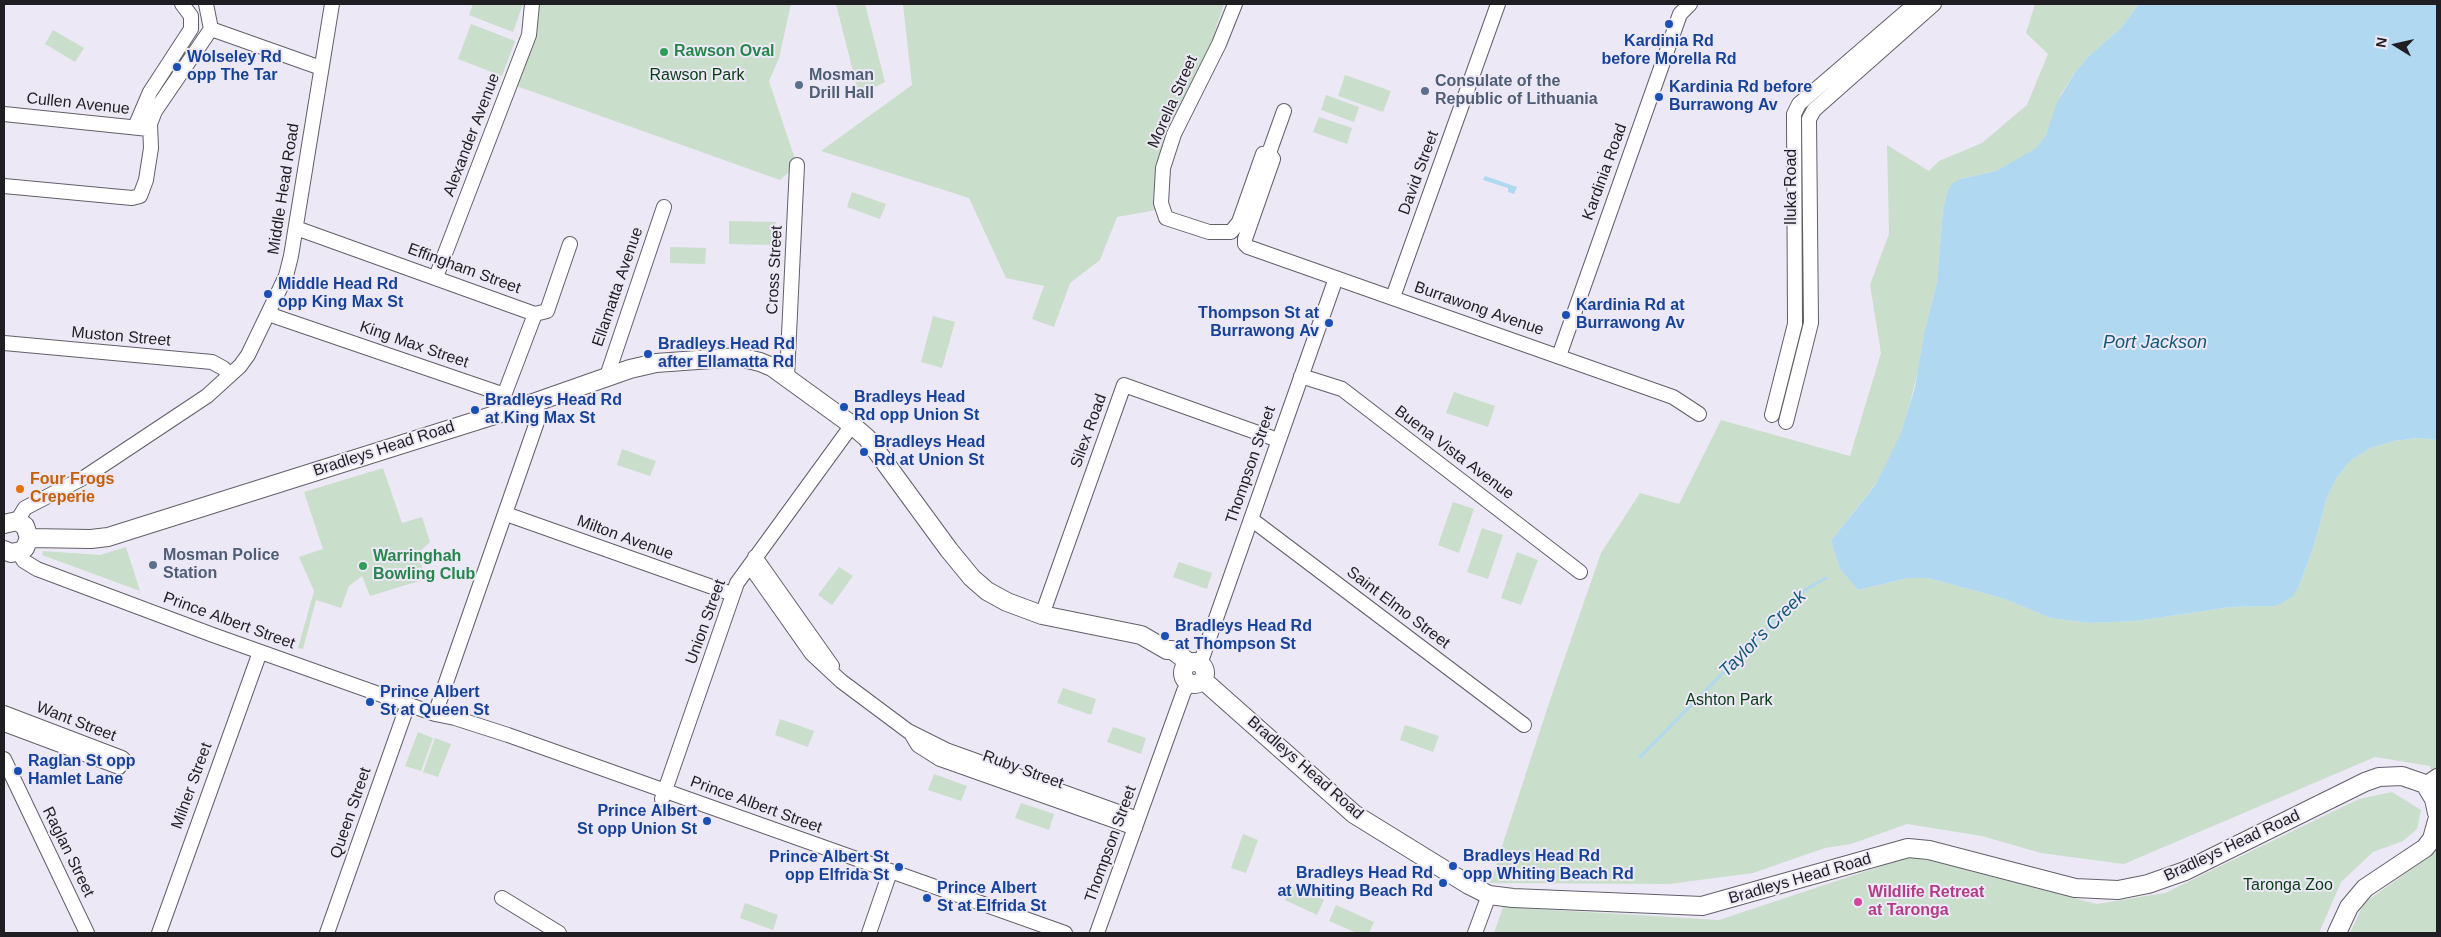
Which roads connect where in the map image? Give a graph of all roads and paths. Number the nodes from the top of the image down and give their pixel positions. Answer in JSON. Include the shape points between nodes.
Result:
{"nodes":[{"id":1,"x":182,"y":4,"type":"edge"},
{"id":2,"x":206,"y":4,"type":"edge"},
{"id":3,"x":332,"y":4,"type":"edge"},
{"id":4,"x":532,"y":4,"type":"edge"},
{"id":5,"x":1235,"y":4,"type":"edge"},
{"id":6,"x":1498,"y":4,"type":"edge"},
{"id":7,"x":1690,"y":4,"type":"edge"},
{"id":8,"x":1915,"y":4,"type":"edge"},
{"id":9,"x":1934,"y":4,"type":"edge"},
{"id":10,"x":211,"y":29,"type":"junction"},
{"id":11,"x":322,"y":68,"type":"junction"},
{"id":12,"x":1284,"y":111,"type":"dead end"},
{"id":13,"x":4,"y":114,"type":"edge"},
{"id":14,"x":142,"y":128,"type":"junction"},
{"id":15,"x":1269,"y":153,"type":"junction"},
{"id":16,"x":798,"y":165,"type":"dead end"},
{"id":17,"x":4,"y":186,"type":"edge"},
{"id":18,"x":664,"y":207,"type":"dead end"},
{"id":19,"x":296,"y":228,"type":"junction"},
{"id":20,"x":570,"y":244,"type":"dead end"},
{"id":21,"x":436,"y":277,"type":"junction"},
{"id":22,"x":1336,"y":278,"type":"junction"},
{"id":23,"x":1392,"y":297,"type":"junction"},
{"id":24,"x":268,"y":314,"type":"junction"},
{"id":25,"x":535,"y":314,"type":"junction"},
{"id":26,"x":4,"y":343,"type":"edge"},
{"id":27,"x":1559,"y":356,"type":"junction"},
{"id":28,"x":230,"y":376,"type":"junction"},
{"id":29,"x":1300,"y":376,"type":"junction"},
{"id":30,"x":787,"y":377,"type":"junction"},
{"id":31,"x":606,"y":379,"type":"junction"},
{"id":32,"x":536,"y":402,"type":"junction"},
{"id":33,"x":509,"y":403,"type":"junction"},
{"id":34,"x":1699,"y":414,"type":"dead end"},
{"id":35,"x":1772,"y":415,"type":"dead end"},
{"id":36,"x":1786,"y":422,"type":"dead end"},
{"id":37,"x":852,"y":425,"type":"junction"},
{"id":38,"x":1278,"y":440,"type":"junction"},
{"id":39,"x":506,"y":514,"type":"junction"},
{"id":40,"x":1251,"y":518,"type":"junction"},
{"id":41,"x":10,"y":523,"type":"edge"},
{"id":42,"x":29,"y":538,"type":"junction"},
{"id":43,"x":11,"y":551,"type":"edge"},
{"id":44,"x":752,"y":561,"type":"junction"},
{"id":45,"x":1580,"y":572,"type":"dead end"},
{"id":46,"x":732,"y":594,"type":"junction"},
{"id":47,"x":1042,"y":615,"type":"junction"},
{"id":48,"x":260,"y":652,"type":"junction"},
{"id":49,"x":1193,"y":672,"type":"junction"},
{"id":50,"x":408,"y":704,"type":"junction"},
{"id":51,"x":4,"y":714,"type":"edge"},
{"id":52,"x":434,"y":714,"type":"junction"},
{"id":53,"x":4,"y":724,"type":"edge"},
{"id":54,"x":1524,"y":725,"type":"dead end"},
{"id":55,"x":4,"y":759,"type":"edge"},
{"id":56,"x":2431,"y":780,"type":"edge"},
{"id":57,"x":663,"y":795,"type":"junction"},
{"id":58,"x":2437,"y":813,"type":"edge"},
{"id":59,"x":2437,"y":821,"type":"edge"},
{"id":60,"x":1137,"y":824,"type":"junction"},
{"id":61,"x":888,"y":878,"type":"junction"},
{"id":62,"x":1489,"y":895,"type":"junction"},
{"id":63,"x":502,"y":898,"type":"dead end"},
{"id":64,"x":87,"y":933,"type":"edge"},
{"id":65,"x":159,"y":933,"type":"edge"},
{"id":66,"x":327,"y":933,"type":"edge"},
{"id":67,"x":559,"y":933,"type":"edge"},
{"id":68,"x":869,"y":933,"type":"edge"},
{"id":69,"x":1043,"y":933,"type":"edge"},
{"id":70,"x":1065,"y":933,"type":"edge"},
{"id":71,"x":1097,"y":933,"type":"edge"},
{"id":72,"x":1475,"y":933,"type":"edge"},
{"id":73,"x":2337,"y":933,"type":"edge"}],
"edges":[{"from":1,"to":14,"type":"street","via":[[191,16],[192,29],[150,92]]},
{"from":2,"to":10,"type":"street"},
{"from":3,"to":11,"type":"street","name":"Middle Head Road"},
{"from":4,"to":21,"type":"street","name":"Alexander Avenue","via":[[529,35]]},
{"from":5,"to":15,"type":"street","name":"Morella Street","via":[[1174,134],[1163,168],[1161,203],[1166,218],[1209,232],[1231,232],[1239,222],[1263,154]]},
{"from":6,"to":23,"type":"street","name":"David Street"},
{"from":7,"to":27,"type":"street","name":"Kardinia Road","via":[[1680,14]]},
{"from":8,"to":35,"type":"street","name":"Iluka Road","via":[[1799,104],[1794,114],[1794,324]]},
{"from":9,"to":36,"type":"street","name":"Iluka Road","via":[[1814,110],[1809,119],[1811,323]]},
{"from":10,"to":11,"type":"street"},
{"from":10,"to":14,"type":"street"},
{"from":11,"to":19,"type":"street","name":"Middle Head Road"},
{"from":12,"to":15,"type":"street"},
{"from":13,"to":14,"type":"street","name":"Cullen Avenue"},
{"from":14,"to":17,"type":"street","via":[[152,143],[140,196],[132,198]]},
{"from":15,"to":22,"type":"street","name":"Burrawong Avenue","via":[[1273,159],[1245,244]]},
{"from":16,"to":30,"type":"street","name":"Cross Street"},
{"from":18,"to":31,"type":"street","name":"Ellamatta Avenue"},
{"from":19,"to":21,"type":"street","name":"Effingham Street"},
{"from":19,"to":24,"type":"street","name":"Middle Head Road","via":[[286,276]]},
{"from":20,"to":25,"type":"street","via":[[547,311]]},
{"from":21,"to":25,"type":"street","name":"Effingham Street"},
{"from":22,"to":23,"type":"street","name":"Burrawong Avenue"},
{"from":22,"to":29,"type":"street","name":"Thompson Street"},
{"from":23,"to":27,"type":"street","name":"Burrawong Avenue"},
{"from":24,"to":28,"type":"street","name":"Middle Head Road","via":[[248,355]]},
{"from":24,"to":33,"type":"street","name":"King Max Street","via":[[499,393]]},
{"from":25,"to":33,"type":"street"},
{"from":26,"to":28,"type":"street","name":"Muston Street","via":[[212,362]]},
{"from":27,"to":34,"type":"street","name":"Burrawong Avenue","via":[[1673,397]]},
{"from":28,"to":41,"type":"street","name":"Middle Head Road","via":[[207,396],[86,478],[25,508]]},
{"from":29,"to":38,"type":"street","name":"Thompson Street"},
{"from":29,"to":45,"type":"street","name":"Buena Vista Avenue","via":[[1342,389]]},
{"from":30,"to":31,"type":"main road","name":"Bradleys Head Road","via":[[760,362],[731,356],[656,363]]},
{"from":30,"to":37,"type":"main road","name":"Bradleys Head Road"},
{"from":31,"to":32,"type":"main road","name":"Bradleys Head Road"},
{"from":32,"to":33,"type":"main road","name":"Bradleys Head Road"},
{"from":32,"to":39,"type":"street","via":[[538,420]]},
{"from":33,"to":42,"type":"main road","name":"Bradleys Head Road","via":[[118,534],[91,540]]},
{"from":37,"to":44,"type":"street","name":"Union Street"},
{"from":37,"to":47,"type":"main road","name":"Bradleys Head Road","via":[[875,448],[972,578],[1006,602]]},
{"from":38,"to":40,"type":"street","name":"Thompson Street"},
{"from":38,"to":47,"type":"street","name":"Silex Road","via":[[1124,385]]},
{"from":39,"to":46,"type":"street","name":"Milton Avenue"},
{"from":39,"to":52,"type":"street"},
{"from":40,"to":49,"type":"street","name":"Thompson Street"},
{"from":40,"to":54,"type":"street","name":"Saint Elmo Street"},
{"from":41,"to":42,"type":"main road","via":[[25,526]]},
{"from":42,"to":43,"type":"main road","via":[[25,548]]},
{"from":43,"to":48,"type":"street","name":"Prince Albert Street","via":[[37,569]]},
{"from":44,"to":46,"type":"street","name":"Union Street"},
{"from":44,"to":60,"type":"street","name":"Ruby Street","via":[[822,649],[841,681],[908,731],[918,745],[940,759]]},
{"from":46,"to":57,"type":"street","name":"Union Street"},
{"from":47,"to":49,"type":"main road","name":"Bradleys Head Road","via":[[1141,635],[1167,650],[1169,655]]},
{"from":48,"to":50,"type":"street","name":"Prince Albert Street"},
{"from":48,"to":65,"type":"street","name":"Milner Street"},
{"from":49,"to":60,"type":"street","name":"Thompson Street"},
{"from":49,"to":62,"type":"main road","name":"Bradleys Head Road","via":[[1346,808]]},
{"from":50,"to":52,"type":"street","name":"Prince Albert Street"},
{"from":50,"to":66,"type":"street","name":"Queen Street"},
{"from":51,"to":53,"type":"street","name":"Want Street","via":[[70,744]]},
{"from":52,"to":57,"type":"street","name":"Prince Albert Street","via":[[454,726]]},
{"from":55,"to":64,"type":"street","name":"Raglan Street"},
{"from":56,"to":58,"type":"main road"},
{"from":56,"to":62,"type":"main road","name":"Bradleys Head Road","via":[[2379,777],[2185,871],[2118,890],[2075,888],[1929,850],[1908,848],[1702,906]]},
{"from":57,"to":61,"type":"street","name":"Prince Albert Street"},
{"from":57,"to":70,"type":"street","name":"Prince Albert Street"},
{"from":59,"to":73,"type":"main road","via":[[2432,840],[2425,848],[2365,888],[2349,907]]},
{"from":60,"to":71,"type":"street","name":"Thompson Street"},
{"from":61,"to":68,"type":"street"},
{"from":61,"to":69,"type":"street","name":"Prince Albert Street"},
{"from":62,"to":72,"type":"street"},
{"from":63,"to":67,"type":"street"}]}
